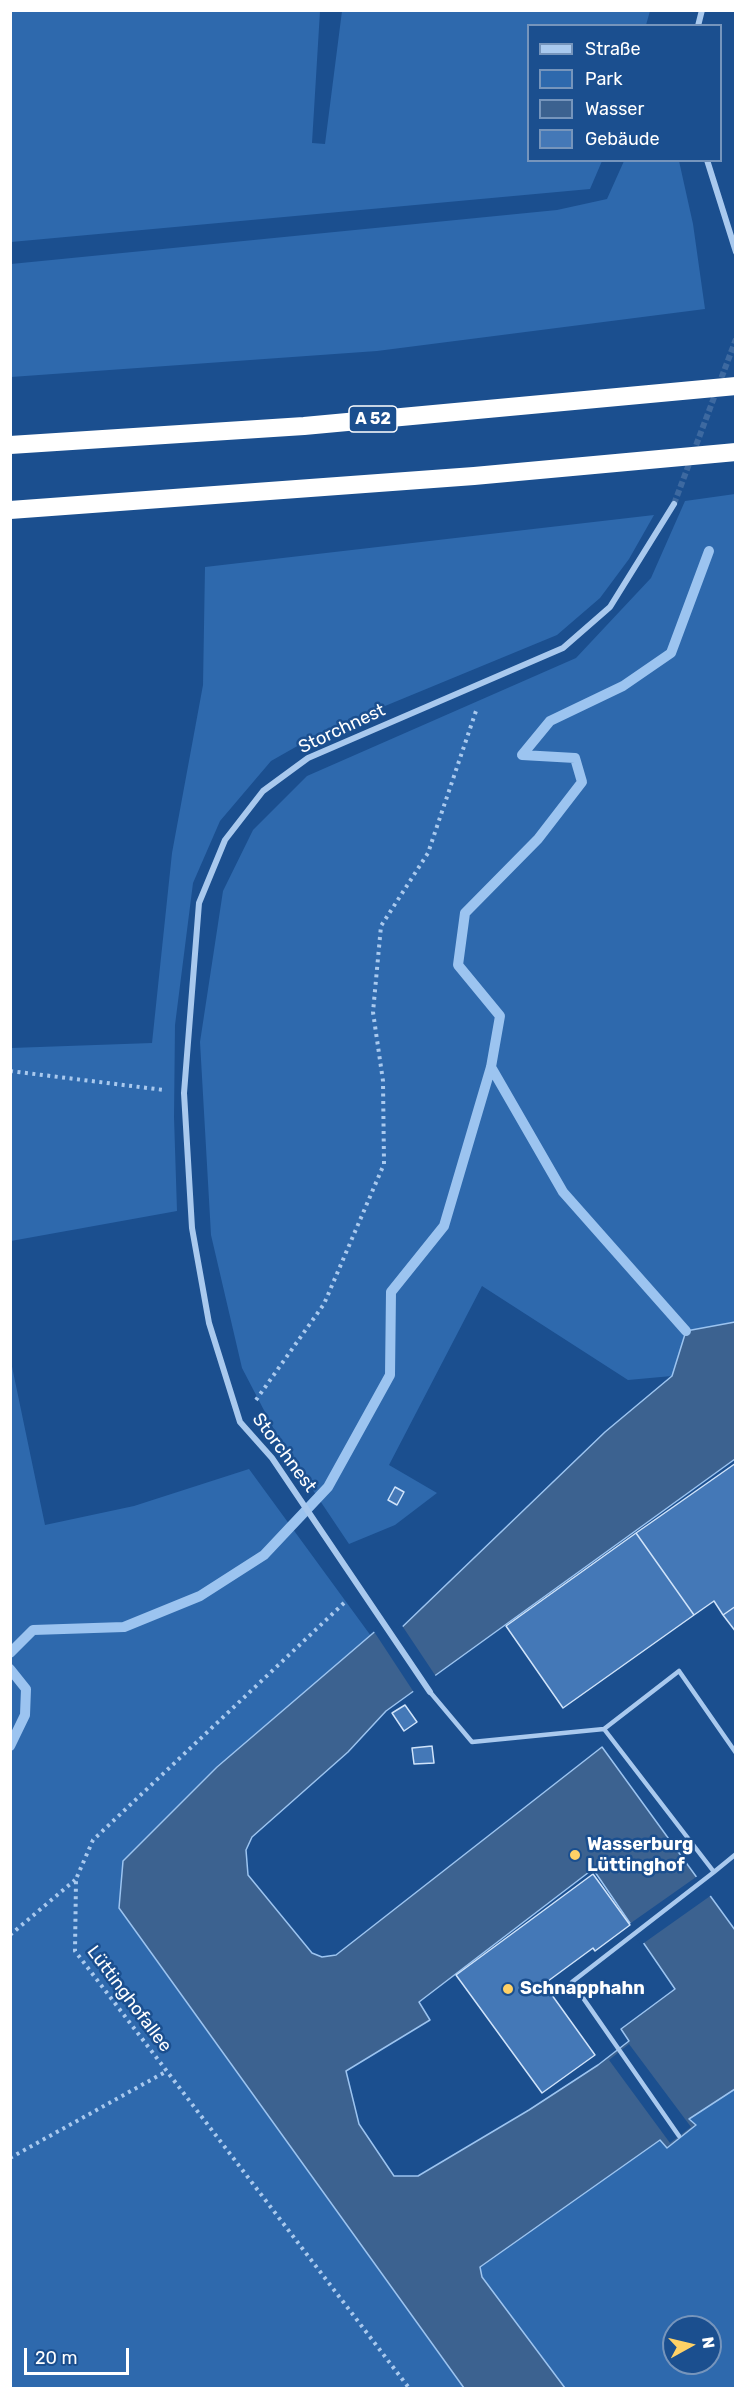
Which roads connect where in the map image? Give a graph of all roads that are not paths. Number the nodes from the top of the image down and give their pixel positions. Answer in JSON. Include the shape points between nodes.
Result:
{"nodes":[{"id":1,"x":708,"y":162,"type":"edge"},
{"id":2,"x":735,"y":252,"type":"edge"},
{"id":3,"x":735,"y":386,"type":"edge"},
{"id":4,"x":10,"y":445,"type":"edge"},
{"id":5,"x":735,"y":452,"type":"edge"},
{"id":6,"x":675,"y":504,"type":"tunnel mouth"},
{"id":7,"x":10,"y":510,"type":"edge"},
{"id":8,"x":430,"y":1692,"type":"joint"},
{"id":9,"x":604,"y":1730,"type":"junction"},
{"id":10,"x":735,"y":1753,"type":"edge"},
{"id":11,"x":735,"y":1854,"type":"edge"},
{"id":12,"x":714,"y":1872,"type":"junction"},
{"id":13,"x":679,"y":2136,"type":"dead end"}],
"edges":[{"from":1,"to":2,"type":"street"},
{"from":3,"to":4,"type":"highway","number":"A 52","via":[[304,426]]},
{"from":5,"to":7,"type":"highway","via":[[474,476]]},
{"from":6,"to":8,"type":"street","name":"Storchnest","via":[[609,607],[563,648],[308,758],[263,791],[225,840],[199,903],[184,1093],[192,1228],[209,1323],[240,1422],[273,1458]]},
{"from":8,"to":9,"type":"lane","via":[[472,1742]]},
{"from":9,"to":10,"type":"lane","via":[[679,1671]]},
{"from":9,"to":12,"type":"lane"},
{"from":11,"to":12,"type":"lane"},
{"from":12,"to":13,"type":"lane","via":[[572,1982]]}]}
